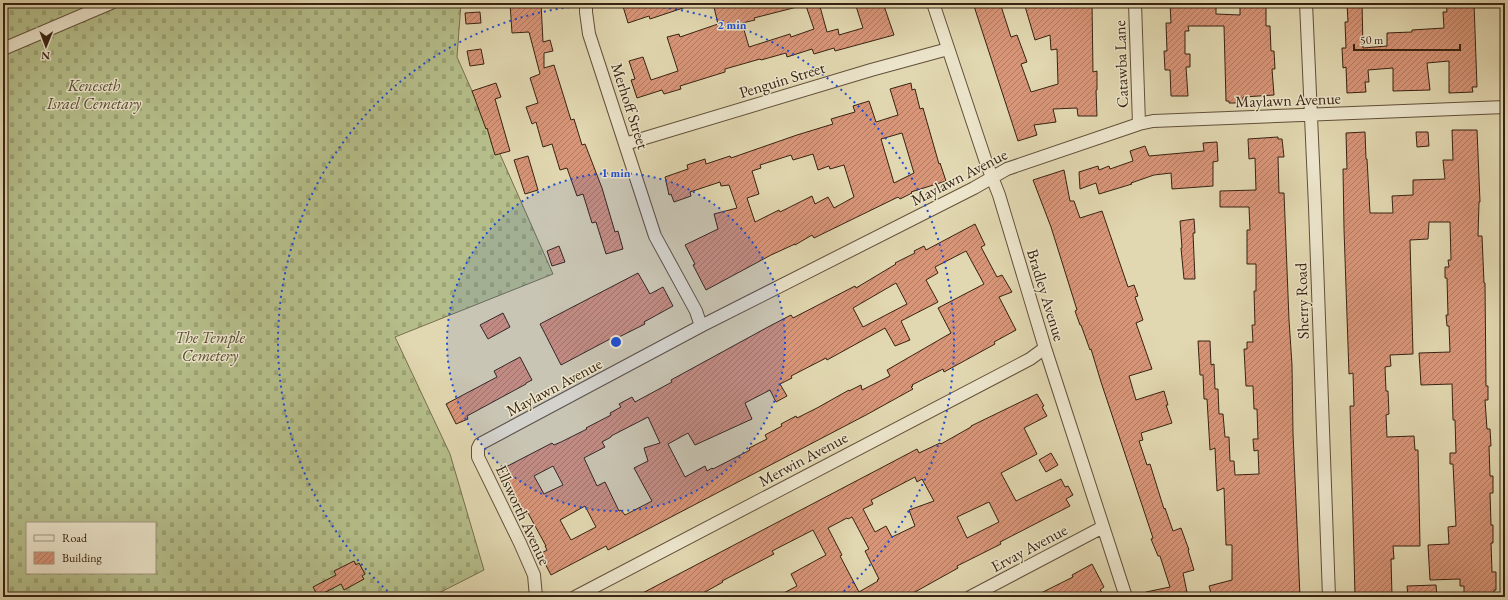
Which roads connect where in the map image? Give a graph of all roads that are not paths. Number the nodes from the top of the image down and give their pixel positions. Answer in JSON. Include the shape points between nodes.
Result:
{"nodes":[{"id":1,"x":111,"y":3,"type":"edge"},
{"id":2,"x":586,"y":3,"type":"edge"},
{"id":3,"x":933,"y":3,"type":"edge"},
{"id":4,"x":1135,"y":3,"type":"edge"},
{"id":5,"x":1306,"y":3,"type":"edge"},
{"id":6,"x":3,"y":49,"type":"edge"},
{"id":7,"x":948,"y":49,"type":"junction"},
{"id":8,"x":1505,"y":107,"type":"edge"},
{"id":9,"x":1310,"y":115,"type":"junction"},
{"id":10,"x":1139,"y":124,"type":"junction"},
{"id":11,"x":626,"y":144,"type":"junction"},
{"id":12,"x":992,"y":176,"type":"junction"},
{"id":13,"x":701,"y":326,"type":"junction"},
{"id":14,"x":1045,"y":348,"type":"junction"},
{"id":15,"x":478,"y":448,"type":"joint"},
{"id":16,"x":1103,"y":527,"type":"junction"},
{"id":17,"x":536,"y":597,"type":"edge"},
{"id":18,"x":575,"y":597,"type":"edge"},
{"id":19,"x":970,"y":597,"type":"edge"},
{"id":20,"x":1126,"y":597,"type":"edge"},
{"id":21,"x":1329,"y":597,"type":"edge"}],
"edges":[{"from":1,"to":6,"type":"street"},
{"from":2,"to":11,"type":"street","name":"Merhoff Street","via":[[589,34]]},
{"from":3,"to":7,"type":"street","name":"Bradley Avenue"},
{"from":4,"to":10,"type":"street","name":"Catawba Lane"},
{"from":5,"to":9,"type":"street","name":"Sherry Road"},
{"from":7,"to":11,"type":"street","name":"Penguin Street"},
{"from":7,"to":12,"type":"street","name":"Bradley Avenue"},
{"from":8,"to":9,"type":"street","name":"Maylawn Avenue"},
{"from":9,"to":10,"type":"street","name":"Maylawn Avenue","via":[[1153,121]]},
{"from":9,"to":21,"type":"street","name":"Sherry Road"},
{"from":10,"to":12,"type":"street","name":"Maylawn Avenue"},
{"from":11,"to":13,"type":"street","name":"Merhoff Street","via":[[655,236],[696,311]]},
{"from":12,"to":13,"type":"street","name":"Maylawn Avenue","via":[[960,195]]},
{"from":12,"to":14,"type":"street","name":"Bradley Avenue"},
{"from":13,"to":15,"type":"street","name":"Maylawn Avenue","via":[[480,444]]},
{"from":14,"to":16,"type":"street","name":"Bradley Avenue"},
{"from":14,"to":18,"type":"street","name":"Merwin Avenue","via":[[1030,359]]},
{"from":15,"to":17,"type":"street","name":"Ellsworth Avenue","via":[[478,457],[534,575]]},
{"from":16,"to":19,"type":"street","name":"Ervay Avenue"},
{"from":16,"to":20,"type":"street","name":"Bradley Avenue"}]}
